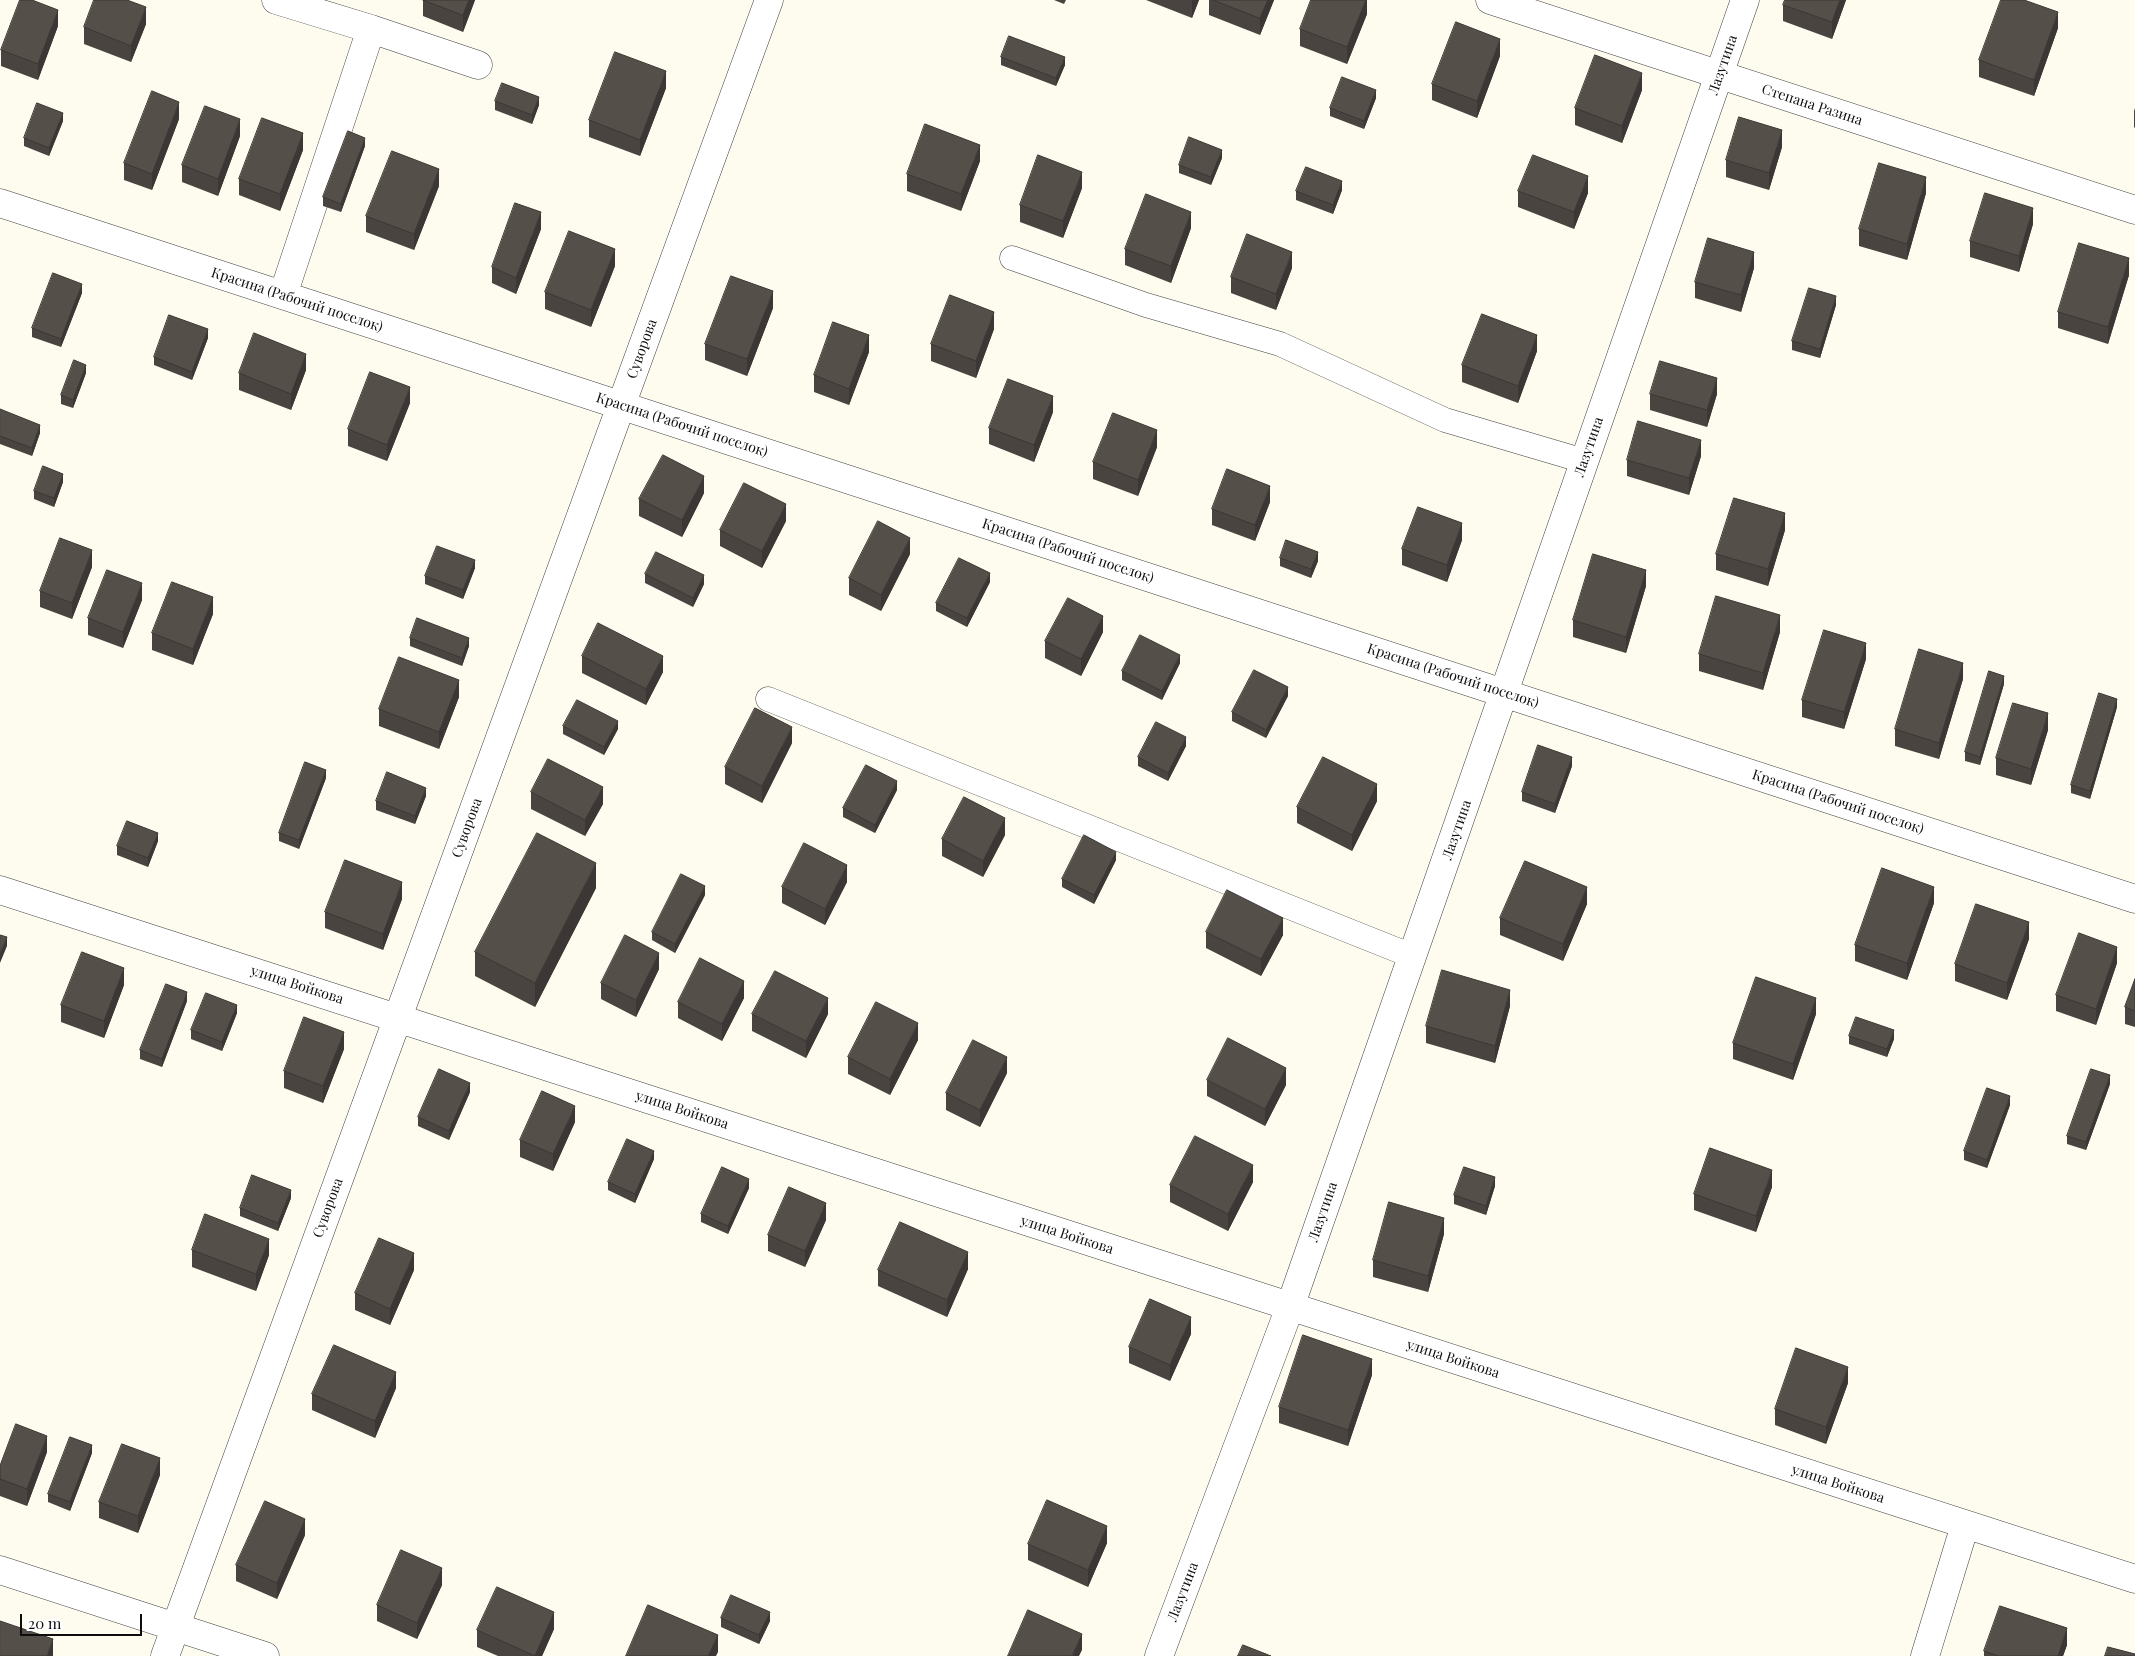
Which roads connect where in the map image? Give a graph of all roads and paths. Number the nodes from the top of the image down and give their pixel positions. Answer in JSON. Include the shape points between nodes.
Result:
{"nodes":[{"id":1,"x":276,"y":0,"type":"edge"},
{"id":2,"x":769,"y":0,"type":"edge"},
{"id":3,"x":1490,"y":0,"type":"edge"},
{"id":4,"x":1745,"y":0,"type":"edge"},
{"id":5,"x":371,"y":29,"type":"junction"},
{"id":6,"x":478,"y":65,"type":"dead end"},
{"id":7,"x":1719,"y":74,"type":"junction"},
{"id":8,"x":0,"y":203,"type":"edge"},
{"id":9,"x":2135,"y":210,"type":"edge"},
{"id":10,"x":1012,"y":258,"type":"dead end"},
{"id":11,"x":283,"y":295,"type":"junction"},
{"id":12,"x":621,"y":406,"type":"junction"},
{"id":13,"x":1584,"y":461,"type":"junction"},
{"id":14,"x":1504,"y":693,"type":"junction"},
{"id":15,"x":768,"y":699,"type":"dead end"},
{"id":16,"x":0,"y":890,"type":"edge"},
{"id":17,"x":2135,"y":898,"type":"edge"},
{"id":18,"x":1412,"y":956,"type":"junction"},
{"id":19,"x":398,"y":1018,"type":"junction"},
{"id":20,"x":1290,"y":1306,"type":"junction"},
{"id":21,"x":1965,"y":1525,"type":"junction"},
{"id":22,"x":0,"y":1570,"type":"edge"},
{"id":23,"x":2135,"y":1579,"type":"edge"},
{"id":24,"x":176,"y":1627,"type":"junction"},
{"id":25,"x":165,"y":1656,"type":"edge"},
{"id":26,"x":265,"y":1656,"type":"edge"},
{"id":27,"x":1159,"y":1656,"type":"edge"},
{"id":28,"x":1925,"y":1656,"type":"edge"}],
"edges":[{"from":1,"to":5,"type":"street"},
{"from":2,"to":12,"type":"street","name":"Суворова"},
{"from":3,"to":7,"type":"street","name":"Степана Разина"},
{"from":4,"to":7,"type":"street","name":"Лазутина"},
{"from":5,"to":6,"type":"street"},
{"from":5,"to":11,"type":"street"},
{"from":7,"to":9,"type":"street","name":"Степана Разина"},
{"from":7,"to":13,"type":"street","name":"Лазутина"},
{"from":8,"to":11,"type":"street","name":"Красина (Рабочий поселок)"},
{"from":10,"to":13,"type":"lane","via":[[1146,305],[1280,344],[1445,420]]},
{"from":11,"to":12,"type":"street","name":"Красина (Рабочий поселок)"},
{"from":12,"to":14,"type":"street","name":"Красина (Рабочий поселок)"},
{"from":12,"to":19,"type":"street","name":"Суворова"},
{"from":13,"to":14,"type":"street","name":"Лазутина"},
{"from":14,"to":17,"type":"street","name":"Красина (Рабочий поселок)"},
{"from":14,"to":18,"type":"street","name":"Лазутина"},
{"from":15,"to":18,"type":"lane"},
{"from":16,"to":19,"type":"street","name":"улица Войкова"},
{"from":18,"to":20,"type":"street","name":"Лазутина"},
{"from":19,"to":20,"type":"street","name":"улица Войкова"},
{"from":19,"to":24,"type":"street","name":"Суворова"},
{"from":20,"to":21,"type":"street","name":"улица Войкова"},
{"from":20,"to":27,"type":"street","name":"Лазутина"},
{"from":21,"to":23,"type":"street","name":"улица Войкова"},
{"from":21,"to":28,"type":"street"},
{"from":22,"to":24,"type":"street"},
{"from":24,"to":25,"type":"street","name":"Суворова"},
{"from":24,"to":26,"type":"street"}]}
